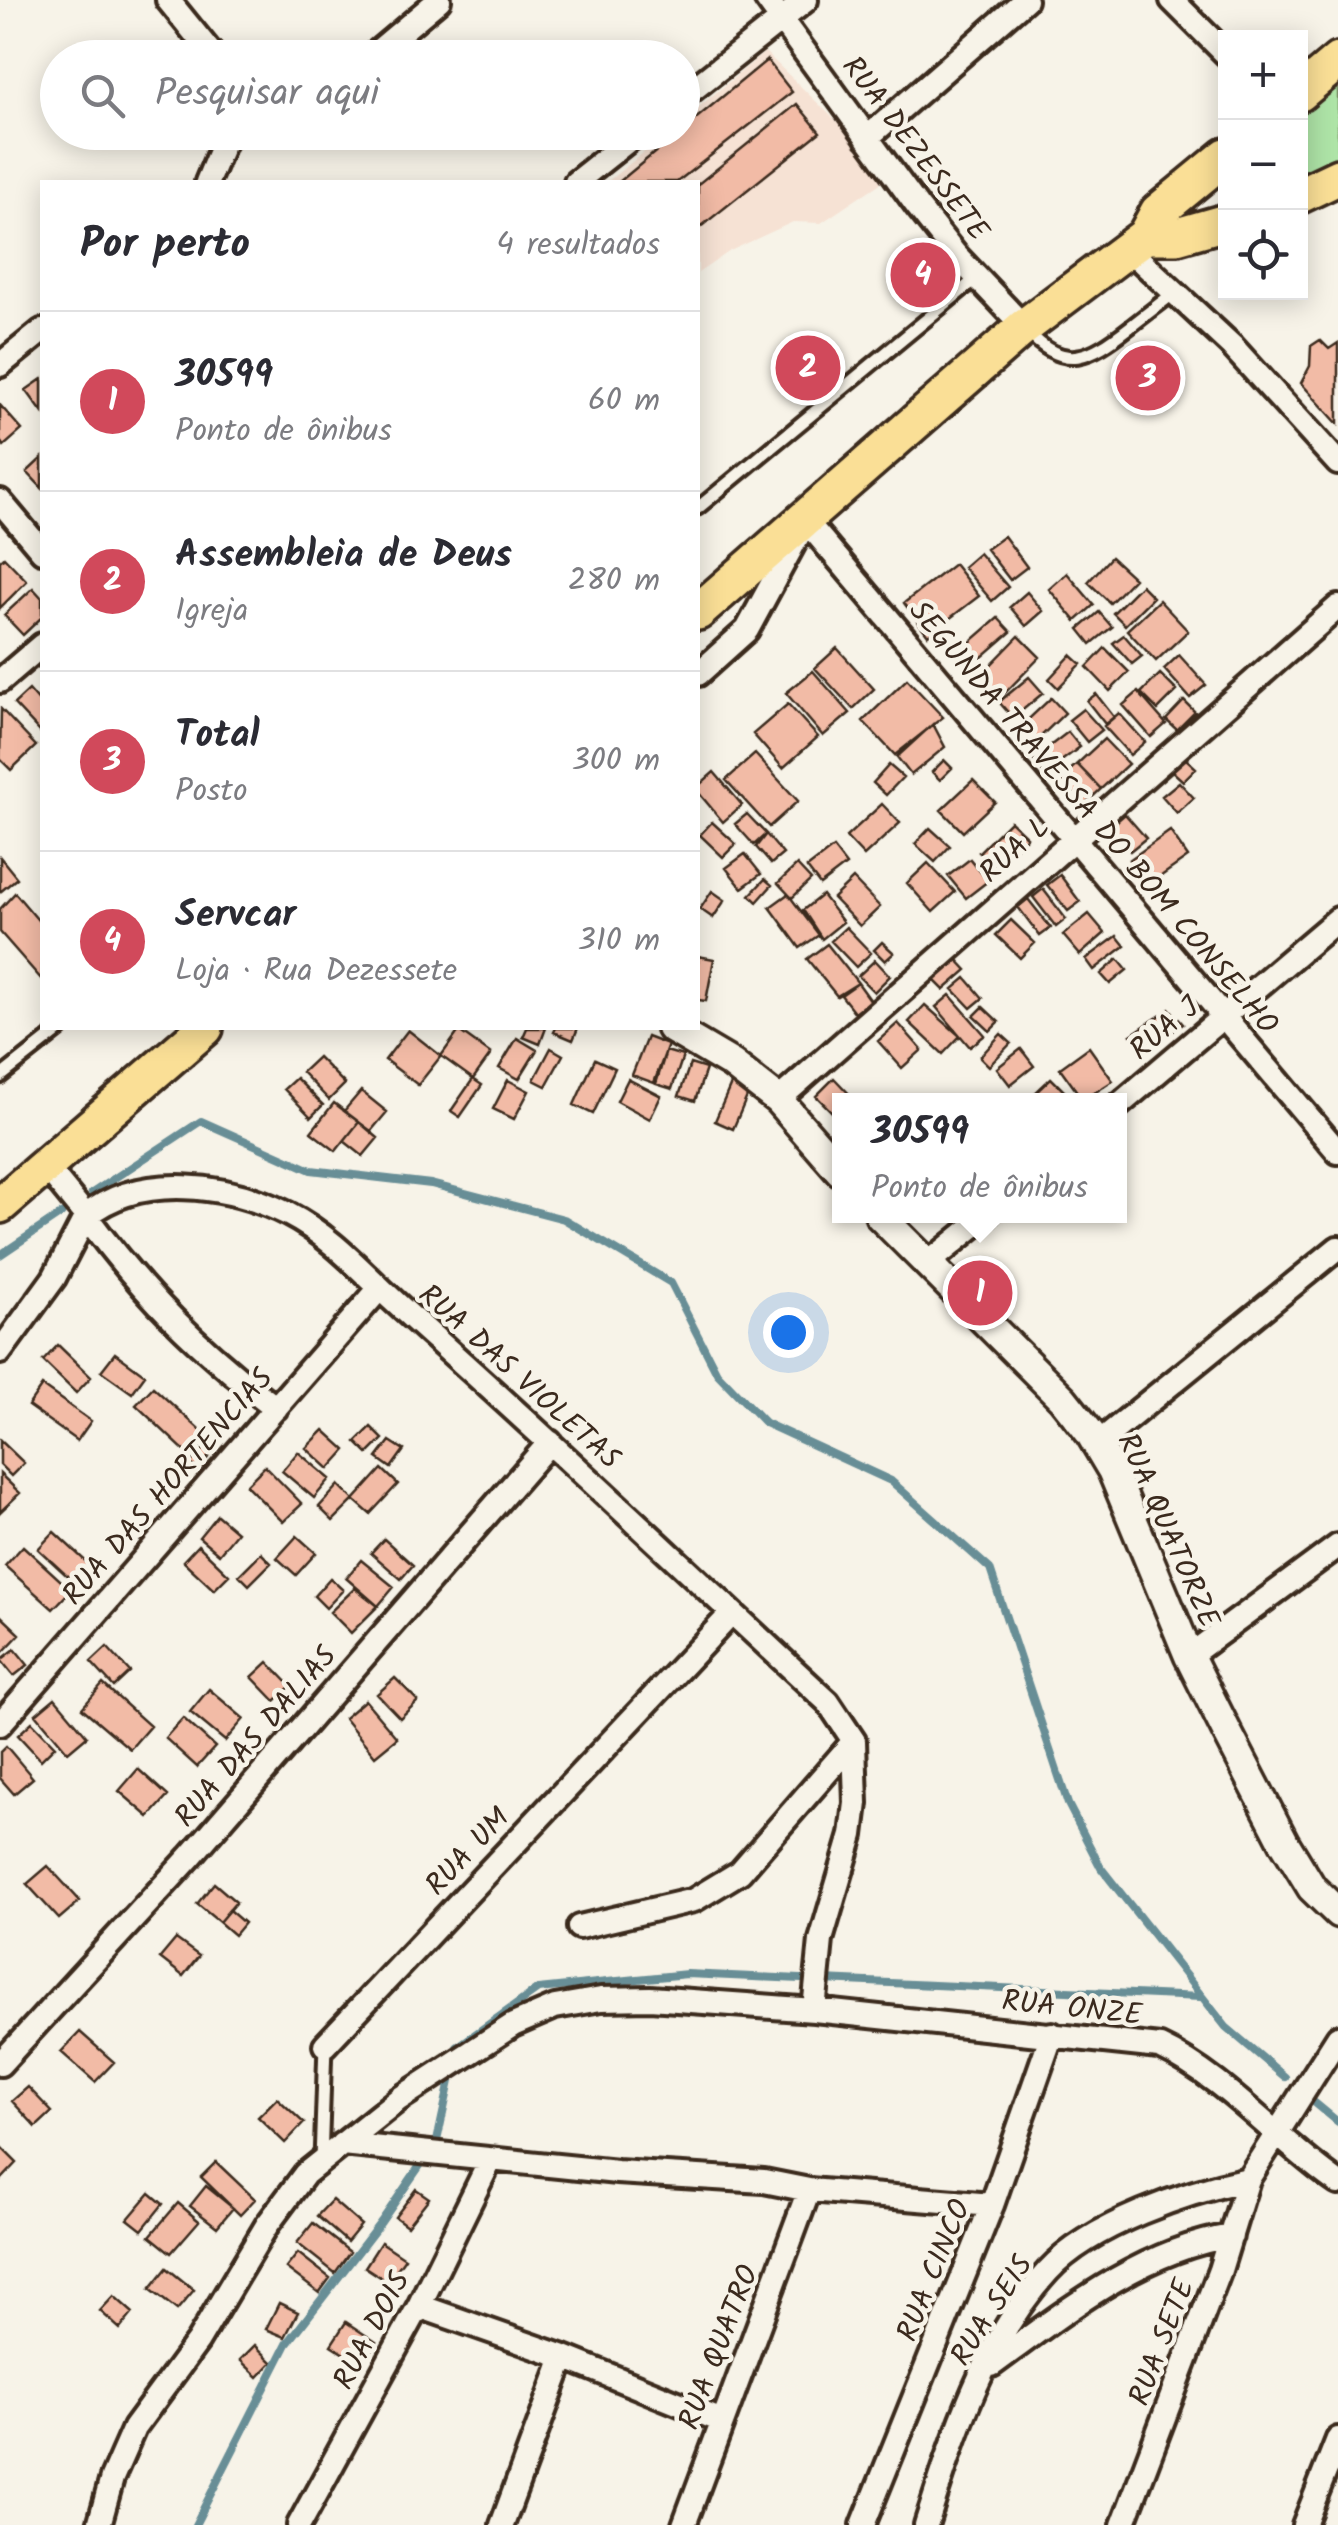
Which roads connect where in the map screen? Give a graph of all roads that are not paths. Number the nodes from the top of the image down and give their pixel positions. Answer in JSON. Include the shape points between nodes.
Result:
{"nodes":[{"id":1,"x":168,"y":0,"type":"edge"},
{"id":2,"x":439,"y":0,"type":"edge"},
{"id":3,"x":767,"y":0,"type":"edge"},
{"id":4,"x":806,"y":0,"type":"edge"},
{"id":5,"x":1024,"y":0,"type":"edge"},
{"id":6,"x":1172,"y":0,"type":"edge"},
{"id":7,"x":782,"y":20,"type":"junction"},
{"id":8,"x":200,"y":40,"type":"edge"},
{"id":9,"x":391,"y":40,"type":"edge"},
{"id":10,"x":1218,"y":46,"type":"edge"},
{"id":11,"x":1338,"y":61,"type":"edge"},
{"id":12,"x":700,"y":84,"type":"edge"},
{"id":13,"x":1308,"y":86,"type":"edge"},
{"id":14,"x":867,"y":138,"type":"junction"},
{"id":15,"x":221,"y":150,"type":"edge"},
{"id":16,"x":616,"y":150,"type":"edge"},
{"id":17,"x":1218,"y":163,"type":"edge"},
{"id":18,"x":1338,"y":177,"type":"edge"},
{"id":19,"x":209,"y":180,"type":"edge"},
{"id":20,"x":579,"y":180,"type":"edge"},
{"id":21,"x":1308,"y":190,"type":"edge"},
{"id":22,"x":1218,"y":224,"type":"edge"},
{"id":23,"x":1136,"y":242,"type":"junction"},
{"id":24,"x":978,"y":277,"type":"junction"},
{"id":25,"x":1175,"y":292,"type":"junction"},
{"id":26,"x":1024,"y":327,"type":"junction"},
{"id":27,"x":40,"y":332,"type":"edge"},
{"id":28,"x":0,"y":365,"type":"edge"},
{"id":29,"x":1338,"y":463,"type":"edge"},
{"id":30,"x":0,"y":501,"type":"edge"},
{"id":31,"x":700,"y":506,"type":"edge"},
{"id":32,"x":806,"y":521,"type":"junction"},
{"id":33,"x":40,"y":549,"type":"edge"},
{"id":34,"x":1338,"y":607,"type":"edge"},
{"id":35,"x":700,"y":610,"type":"edge"},
{"id":36,"x":40,"y":647,"type":"edge"},
{"id":37,"x":700,"y":672,"type":"edge"},
{"id":38,"x":0,"y":681,"type":"edge"},
{"id":39,"x":1072,"y":838,"type":"junction"},
{"id":40,"x":1338,"y":920,"type":"edge"},
{"id":41,"x":1223,"y":1018,"type":"junction"},
{"id":42,"x":59,"y":1030,"type":"edge"},
{"id":43,"x":203,"y":1030,"type":"edge"},
{"id":44,"x":674,"y":1030,"type":"edge"},
{"id":45,"x":0,"y":1077,"type":"edge"},
{"id":46,"x":1127,"y":1098,"type":"edge"},
{"id":47,"x":778,"y":1100,"type":"junction"},
{"id":48,"x":1338,"y":1152,"type":"edge"},
{"id":49,"x":832,"y":1162,"type":"edge"},
{"id":50,"x":46,"y":1167,"type":"junction"},
{"id":51,"x":4,"y":1194,"type":"edge"},
{"id":52,"x":86,"y":1216,"type":"junction"},
{"id":53,"x":887,"y":1223,"type":"edge"},
{"id":54,"x":977,"y":1223,"type":"edge"},
{"id":55,"x":1338,"y":1248,"type":"edge"},
{"id":56,"x":926,"y":1265,"type":"junction"},
{"id":57,"x":380,"y":1288,"type":"junction"},
{"id":58,"x":0,"y":1352,"type":"edge"},
{"id":59,"x":276,"y":1408,"type":"junction"},
{"id":60,"x":550,"y":1442,"type":"junction"},
{"id":61,"x":1097,"y":1444,"type":"junction"},
{"id":62,"x":1338,"y":1546,"type":"edge"},
{"id":63,"x":732,"y":1613,"type":"junction"},
{"id":64,"x":1189,"y":1656,"type":"junction"},
{"id":65,"x":0,"y":1724,"type":"edge"},
{"id":66,"x":854,"y":1741,"type":"junction"},
{"id":67,"x":1338,"y":1913,"type":"edge"},
{"id":68,"x":580,"y":1927,"type":"dead end"},
{"id":69,"x":814,"y":2010,"type":"junction"},
{"id":70,"x":1052,"y":2034,"type":"junction"},
{"id":71,"x":1338,"y":2037,"type":"edge"},
{"id":72,"x":325,"y":2046,"type":"joint"},
{"id":73,"x":0,"y":2064,"type":"edge"},
{"id":74,"x":1278,"y":2135,"type":"junction"},
{"id":75,"x":342,"y":2144,"type":"junction"},
{"id":76,"x":490,"y":2161,"type":"junction"},
{"id":77,"x":320,"y":2162,"type":"junction"},
{"id":78,"x":1248,"y":2179,"type":"junction"},
{"id":79,"x":1338,"y":2183,"type":"edge"},
{"id":80,"x":809,"y":2190,"type":"junction"},
{"id":81,"x":992,"y":2204,"type":"junction"},
{"id":82,"x":1230,"y":2236,"type":"junction"},
{"id":83,"x":419,"y":2306,"type":"junction"},
{"id":84,"x":564,"y":2357,"type":"junction"},
{"id":85,"x":981,"y":2373,"type":"junction"},
{"id":86,"x":722,"y":2421,"type":"junction"},
{"id":87,"x":1338,"y":2439,"type":"edge"},
{"id":88,"x":99,"y":2525,"type":"edge"},
{"id":89,"x":299,"y":2525,"type":"edge"},
{"id":90,"x":502,"y":2525,"type":"edge"},
{"id":91,"x":684,"y":2525,"type":"edge"},
{"id":92,"x":863,"y":2525,"type":"edge"},
{"id":93,"x":926,"y":2525,"type":"edge"},
{"id":94,"x":1123,"y":2525,"type":"edge"},
{"id":95,"x":1304,"y":2525,"type":"edge"}],
"edges":[{"from":1,"to":8,"type":"street"},
{"from":2,"to":9,"type":"street"},
{"from":3,"to":7,"type":"street","name":"RUA DEZESSETE"},
{"from":4,"to":7,"type":"street"},
{"from":5,"to":14,"type":"street"},
{"from":6,"to":10,"type":"street"},
{"from":7,"to":12,"type":"street"},
{"from":7,"to":14,"type":"street","name":"RUA DEZESSETE"},
{"from":11,"to":13,"type":"main road"},
{"from":14,"to":24,"type":"street","name":"RUA DEZESSETE"},
{"from":15,"to":19,"type":"street"},
{"from":16,"to":20,"type":"street"},
{"from":17,"to":23,"type":"main road","via":[[1158,212]]},
{"from":18,"to":21,"type":"main road"},
{"from":22,"to":23,"type":"main road"},
{"from":23,"to":25,"type":"street"},
{"from":23,"to":26,"type":"main road"},
{"from":24,"to":26,"type":"street","name":"RUA DEZESSETE"},
{"from":24,"to":31,"type":"lane"},
{"from":25,"to":26,"type":"lane","via":[[1090,356],[1056,354]]},
{"from":25,"to":29,"type":"street"},
{"from":26,"to":32,"type":"main road"},
{"from":27,"to":28,"type":"street"},
{"from":30,"to":33,"type":"street"},
{"from":32,"to":35,"type":"main road"},
{"from":32,"to":37,"type":"street","via":[[746,630]]},
{"from":32,"to":39,"type":"street","name":"SEGUNDA TRAVESSA DO BOM CONSELHO"},
{"from":34,"to":39,"type":"street","name":"RUA L"},
{"from":36,"to":38,"type":"street"},
{"from":39,"to":41,"type":"street","name":"SEGUNDA TRAVESSA DO BOM CONSELHO"},
{"from":39,"to":47,"type":"street","name":"RUA L"},
{"from":40,"to":41,"type":"street","name":"RUA J"},
{"from":41,"to":46,"type":"street","name":"RUA J"},
{"from":41,"to":48,"type":"street","name":"SEGUNDA TRAVESSA DO BOM CONSELHO"},
{"from":42,"to":45,"type":"lane"},
{"from":43,"to":50,"type":"main road"},
{"from":44,"to":47,"type":"street"},
{"from":47,"to":49,"type":"street"},
{"from":50,"to":51,"type":"main road"},
{"from":50,"to":52,"type":"street"},
{"from":52,"to":57,"type":"street","name":"RUA DAS VIOLETAS","via":[[132,1191],[168,1188],[253,1199],[319,1232]]},
{"from":52,"to":58,"type":"street","via":[[54,1278]]},
{"from":52,"to":59,"type":"street","via":[[180,1328]]},
{"from":53,"to":56,"type":"street","name":"RUA QUATORZE"},
{"from":54,"to":56,"type":"street"},
{"from":55,"to":61,"type":"street"},
{"from":56,"to":61,"type":"street","name":"RUA QUATORZE","via":[[1063,1400]]},
{"from":57,"to":59,"type":"street","name":"RUA DAS HORTENCIAS"},
{"from":57,"to":60,"type":"street","name":"RUA DAS VIOLETAS"},
{"from":59,"to":65,"type":"street","name":"RUA DAS HORTENCIAS"},
{"from":60,"to":63,"type":"street","name":"RUA DAS VIOLETAS"},
{"from":60,"to":73,"type":"street","name":"RUA DAS DALIAS","via":[[190,1857]]},
{"from":61,"to":64,"type":"street","name":"RUA QUATORZE"},
{"from":62,"to":64,"type":"street"},
{"from":63,"to":66,"type":"street","name":"RUA DAS VIOLETAS","via":[[828,1702]]},
{"from":63,"to":72,"type":"street","name":"RUA UM"},
{"from":64,"to":67,"type":"street","name":"RUA QUATORZE","via":[[1284,1842],[1312,1888]]},
{"from":66,"to":68,"type":"street","via":[[740,1872],[694,1900]]},
{"from":66,"to":69,"type":"street","via":[[852,1835],[828,1910]]},
{"from":69,"to":70,"type":"street","name":"RUA ONZE"},
{"from":69,"to":75,"type":"street","via":[[650,1998],[555,2007],[450,2064]]},
{"from":70,"to":74,"type":"street","name":"RUA ONZE","via":[[1160,2047],[1211,2077]]},
{"from":70,"to":81,"type":"street","name":"RUA CINCO"},
{"from":71,"to":74,"type":"street"},
{"from":72,"to":77,"type":"lane","name":"RUA UM"},
{"from":74,"to":78,"type":"street"},
{"from":74,"to":79,"type":"street","name":"RUA ONZE"},
{"from":75,"to":76,"type":"street"},
{"from":75,"to":77,"type":"street"},
{"from":76,"to":80,"type":"street"},
{"from":76,"to":83,"type":"street","name":"RUA DOIS"},
{"from":77,"to":88,"type":"street","via":[[268,2226],[198,2342],[134,2428]]},
{"from":78,"to":82,"type":"street","name":"RUA SETE"},
{"from":78,"to":85,"type":"street","name":"RUA SEIS","via":[[1195,2190],[1086,2240],[1049,2270]]},
{"from":80,"to":81,"type":"street"},
{"from":80,"to":86,"type":"street","name":"RUA QUATRO"},
{"from":81,"to":92,"type":"street","name":"RUA CINCO"},
{"from":82,"to":85,"type":"street","via":[[1157,2259],[1090,2296]]},
{"from":82,"to":94,"type":"street","name":"RUA SETE"},
{"from":83,"to":84,"type":"street"},
{"from":83,"to":89,"type":"street","name":"RUA DOIS"},
{"from":84,"to":86,"type":"street"},
{"from":84,"to":90,"type":"street"},
{"from":85,"to":93,"type":"street","name":"RUA SEIS"},
{"from":86,"to":91,"type":"street","name":"RUA QUATRO"},
{"from":87,"to":95,"type":"street"}]}
